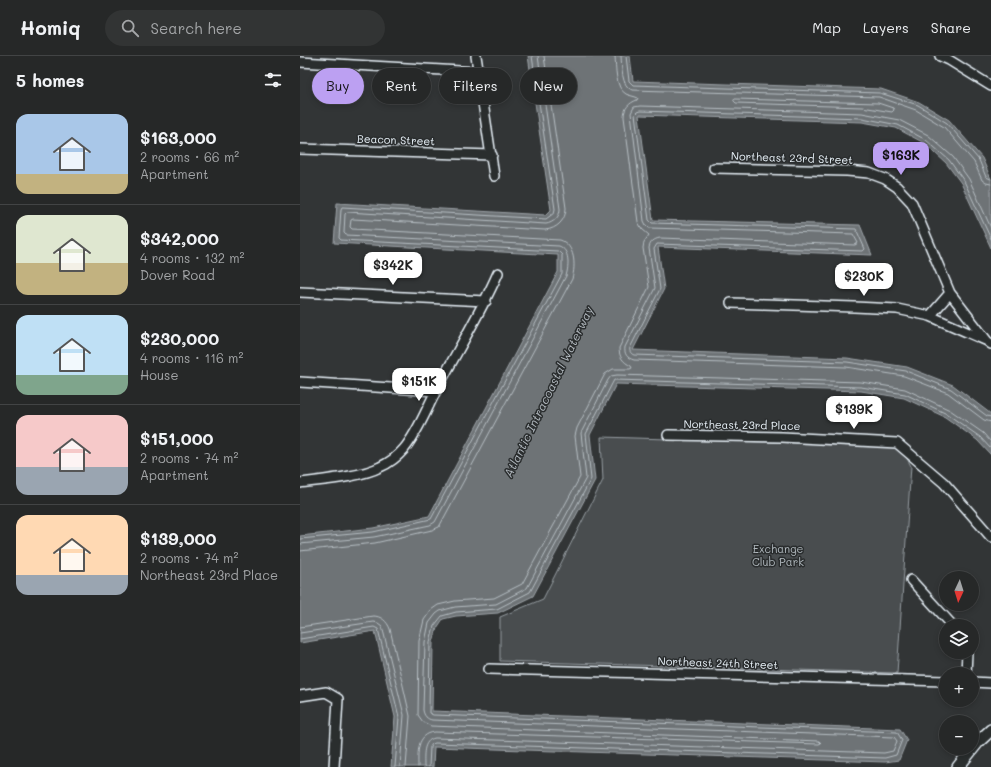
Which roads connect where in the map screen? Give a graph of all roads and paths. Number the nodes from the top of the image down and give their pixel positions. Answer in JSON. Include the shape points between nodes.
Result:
{"nodes":[{"id":1,"x":476,"y":56,"type":"edge"},
{"id":2,"x":940,"y":56,"type":"edge"},
{"id":3,"x":300,"y":62,"type":"edge"},
{"id":4,"x":478,"y":68,"type":"edge"},
{"id":5,"x":439,"y":70,"type":"edge"},
{"id":6,"x":991,"y":86,"type":"edge"},
{"id":7,"x":483,"y":104,"type":"edge"},
{"id":8,"x":300,"y":149,"type":"edge"},
{"id":9,"x":492,"y":156,"type":"junction"},
{"id":10,"x":714,"y":168,"type":"dead end"},
{"id":11,"x":494,"y":176,"type":"dead end"},
{"id":12,"x":498,"y":272,"type":"dead end"},
{"id":13,"x":300,"y":292,"type":"edge"},
{"id":14,"x":950,"y":293,"type":"junction"},
{"id":15,"x":486,"y":301,"type":"junction"},
{"id":16,"x":731,"y":303,"type":"dead end"},
{"id":17,"x":930,"y":316,"type":"junction"},
{"id":18,"x":989,"y":343,"type":"edge"},
{"id":19,"x":300,"y":382,"type":"edge"},
{"id":20,"x":436,"y":391,"type":"junction"},
{"id":21,"x":668,"y":436,"type":"dead end"},
{"id":22,"x":300,"y":483,"type":"edge"},
{"id":23,"x":991,"y":537,"type":"edge"},
{"id":24,"x":911,"y":580,"type":"dead end"},
{"id":25,"x":947,"y":619,"type":"edge"},
{"id":26,"x":489,"y":669,"type":"dead end"},
{"id":27,"x":939,"y":681,"type":"edge"},
{"id":28,"x":979,"y":682,"type":"edge"},
{"id":29,"x":991,"y":683,"type":"edge"},
{"id":30,"x":300,"y":696,"type":"edge"},
{"id":31,"x":991,"y":730,"type":"edge"},
{"id":32,"x":334,"y":767,"type":"edge"},
{"id":33,"x":958,"y":767,"type":"edge"}],
"edges":[{"from":1,"to":4,"type":"street"},
{"from":2,"to":6,"type":"street"},
{"from":3,"to":5,"type":"street"},
{"from":7,"to":9,"type":"street"},
{"from":8,"to":9,"type":"street","name":"Beacon Street"},
{"from":9,"to":11,"type":"street"},
{"from":10,"to":14,"type":"street","name":"Northeast 23rd Street","via":[[847,171],[870,173],[885,179],[897,186],[912,203]]},
{"from":12,"to":15,"type":"street"},
{"from":13,"to":15,"type":"street"},
{"from":14,"to":17,"type":"street"},
{"from":14,"to":18,"type":"street","name":"Northeast 23rd Street"},
{"from":15,"to":20,"type":"street"},
{"from":16,"to":17,"type":"street","via":[[883,308]]},
{"from":17,"to":18,"type":"street"},
{"from":19,"to":20,"type":"street"},
{"from":20,"to":22,"type":"street","via":[[416,433],[392,460],[380,468],[367,472]]},
{"from":21,"to":23,"type":"street","name":"Northeast 23rd Place","via":[[782,437],[897,443],[944,483]]},
{"from":24,"to":25,"type":"street"},
{"from":26,"to":27,"type":"street","name":"Northeast 24th Street"},
{"from":28,"to":29,"type":"street"},
{"from":30,"to":32,"type":"street","via":[[326,692],[338,699]]},
{"from":31,"to":33,"type":"street"}]}
